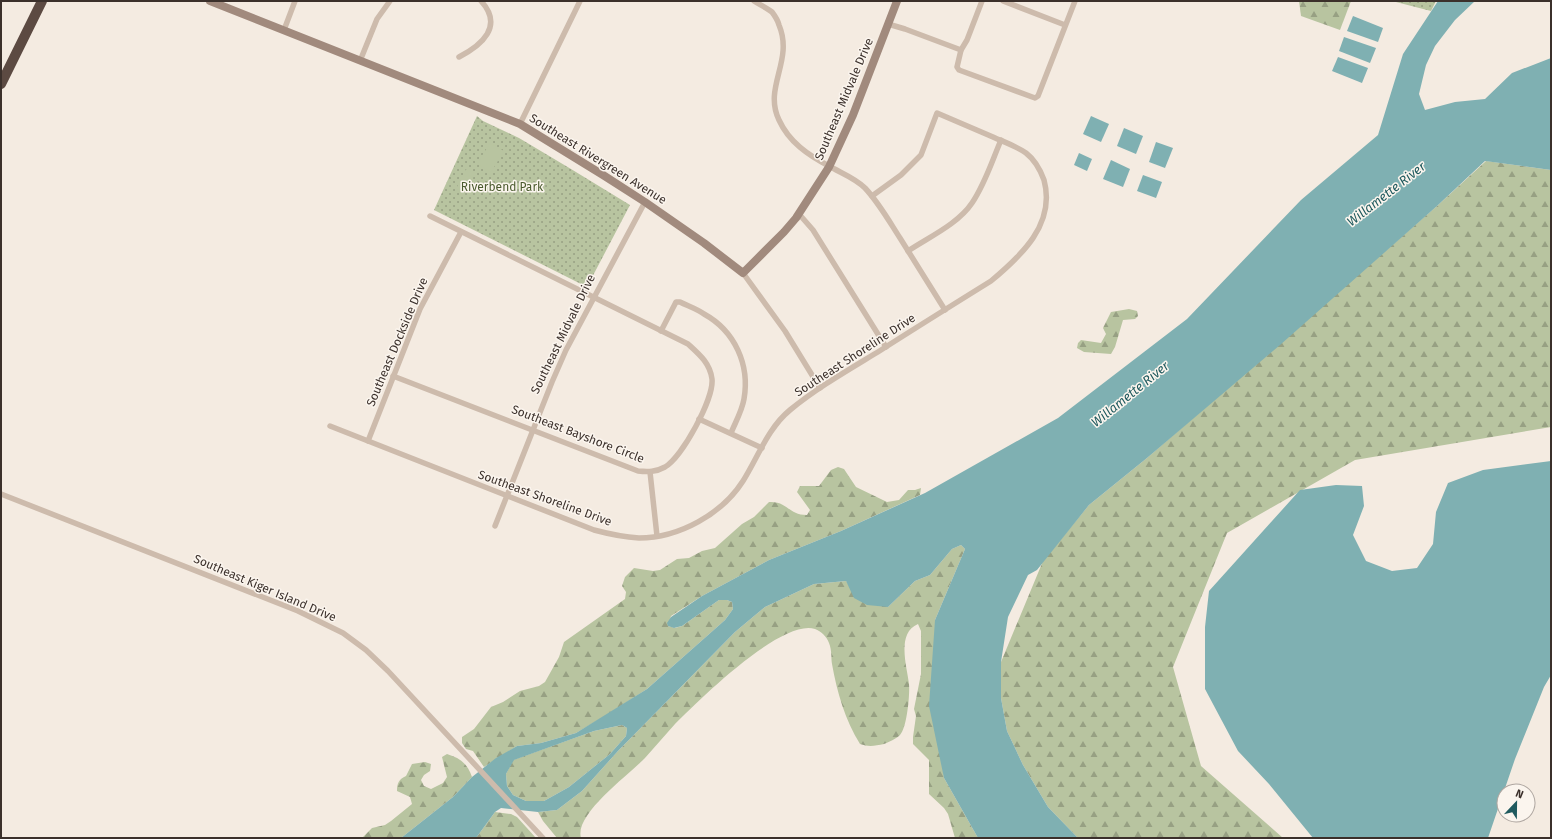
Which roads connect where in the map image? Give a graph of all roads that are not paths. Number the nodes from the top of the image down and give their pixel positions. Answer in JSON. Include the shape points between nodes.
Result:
{"nodes":[{"id":1,"x":42,"y":1,"type":"edge"},
{"id":2,"x":295,"y":1,"type":"edge"},
{"id":3,"x":390,"y":1,"type":"edge"},
{"id":4,"x":481,"y":1,"type":"edge"},
{"id":5,"x":580,"y":1,"type":"edge"},
{"id":6,"x":754,"y":1,"type":"edge"},
{"id":7,"x":897,"y":1,"type":"edge"},
{"id":8,"x":982,"y":1,"type":"edge"},
{"id":9,"x":1003,"y":1,"type":"edge"},
{"id":10,"x":1075,"y":1,"type":"edge"},
{"id":11,"x":213,"y":2,"type":"edge"},
{"id":12,"x":888,"y":24,"type":"junction"},
{"id":13,"x":1065,"y":25,"type":"junction"},
{"id":14,"x":284,"y":30,"type":"junction"},
{"id":15,"x":960,"y":50,"type":"junction"},
{"id":16,"x":459,"y":56,"type":"dead end"},
{"id":17,"x":360,"y":60,"type":"junction"},
{"id":18,"x":1,"y":84,"type":"edge"},
{"id":19,"x":520,"y":124,"type":"junction"},
{"id":20,"x":1001,"y":140,"type":"junction"},
{"id":21,"x":829,"y":167,"type":"junction"},
{"id":22,"x":872,"y":196,"type":"junction"},
{"id":23,"x":645,"y":202,"type":"junction"},
{"id":24,"x":799,"y":214,"type":"junction"},
{"id":25,"x":430,"y":216,"type":"dead end"},
{"id":26,"x":461,"y":232,"type":"junction"},
{"id":27,"x":908,"y":251,"type":"junction"},
{"id":28,"x":742,"y":273,"type":"junction"},
{"id":29,"x":594,"y":297,"type":"junction"},
{"id":30,"x":945,"y":310,"type":"junction"},
{"id":31,"x":661,"y":331,"type":"junction"},
{"id":32,"x":886,"y":347,"type":"junction"},
{"id":33,"x":393,"y":376,"type":"junction"},
{"id":34,"x":820,"y":388,"type":"junction"},
{"id":35,"x":699,"y":419,"type":"junction"},
{"id":36,"x":330,"y":426,"type":"dead end"},
{"id":37,"x":533,"y":429,"type":"junction"},
{"id":38,"x":730,"y":433,"type":"junction"},
{"id":39,"x":368,"y":441,"type":"junction"},
{"id":40,"x":762,"y":448,"type":"junction"},
{"id":41,"x":650,"y":472,"type":"junction"},
{"id":42,"x":1,"y":494,"type":"edge"},
{"id":43,"x":506,"y":496,"type":"junction"},
{"id":44,"x":495,"y":526,"type":"dead end"},
{"id":45,"x":658,"y":536,"type":"junction"},
{"id":46,"x":543,"y":838,"type":"edge"}],
"edges":[{"from":1,"to":18,"type":"highway"},
{"from":2,"to":14,"type":"street"},
{"from":3,"to":17,"type":"street","via":[[377,19]]},
{"from":4,"to":16,"type":"street","via":[[488,11],[489,31],[482,42]]},
{"from":5,"to":19,"type":"street"},
{"from":6,"to":21,"type":"street","via":[[771,12],[783,38],[783,57],[774,91],[778,119],[796,145]]},
{"from":7,"to":12,"type":"street","name":"Southeast Midvale Drive"},
{"from":8,"to":15,"type":"street","via":[[967,40]]},
{"from":9,"to":13,"type":"street"},
{"from":10,"to":13,"type":"street"},
{"from":11,"to":14,"type":"street","name":"Southeast Rivergreen Avenue"},
{"from":12,"to":15,"type":"street"},
{"from":12,"to":21,"type":"street","name":"Southeast Midvale Drive","via":[[853,115]]},
{"from":13,"to":15,"type":"street","via":[[1038,96],[1035,98],[959,70]]},
{"from":14,"to":17,"type":"street","name":"Southeast Rivergreen Avenue"},
{"from":17,"to":19,"type":"street","name":"Southeast Rivergreen Avenue"},
{"from":19,"to":23,"type":"street","name":"Southeast Rivergreen Avenue"},
{"from":20,"to":22,"type":"street","name":"Southeast Shoreline Drive","via":[[937,113],[921,155],[901,175]]},
{"from":20,"to":27,"type":"street","via":[[972,203],[954,221]]},
{"from":20,"to":30,"type":"street","name":"Southeast Shoreline Drive","via":[[1015,146],[1038,164],[1047,191],[1043,219],[1026,247],[1010,265],[991,281]]},
{"from":21,"to":22,"type":"street","via":[[856,181]]},
{"from":21,"to":24,"type":"street","name":"Southeast Midvale Drive"},
{"from":22,"to":27,"type":"street"},
{"from":23,"to":28,"type":"street","name":"Southeast Rivergreen Avenue"},
{"from":23,"to":29,"type":"street","name":"Southeast Midvale Drive"},
{"from":24,"to":28,"type":"street","name":"Southeast Midvale Drive","via":[[780,237]]},
{"from":24,"to":32,"type":"street","via":[[813,230]]},
{"from":25,"to":26,"type":"street","name":"Southeast Bayshore Circle"},
{"from":26,"to":29,"type":"street","name":"Southeast Bayshore Circle"},
{"from":26,"to":33,"type":"street","name":"Southeast Dockside Drive","via":[[420,309]]},
{"from":27,"to":30,"type":"street"},
{"from":28,"to":34,"type":"street","name":"Southeast Rivergreen Avenue","via":[[785,331]]},
{"from":29,"to":31,"type":"street","name":"Southeast Bayshore Circle"},
{"from":29,"to":37,"type":"street","name":"Southeast Midvale Drive","via":[[566,350]]},
{"from":30,"to":32,"type":"street","name":"Southeast Shoreline Drive"},
{"from":31,"to":35,"type":"street","name":"Southeast Bayshore Circle","via":[[688,344],[707,365],[712,378],[711,390]]},
{"from":31,"to":38,"type":"street","via":[[676,302],[680,302],[705,314],[723,327],[737,345],[744,362],[744,400]]},
{"from":32,"to":34,"type":"street","name":"Southeast Shoreline Drive"},
{"from":33,"to":37,"type":"street","name":"Southeast Bayshore Circle"},
{"from":33,"to":39,"type":"street","name":"Southeast Dockside Drive"},
{"from":34,"to":40,"type":"street","name":"Southeast Shoreline Drive","via":[[780,419]]},
{"from":35,"to":38,"type":"street"},
{"from":35,"to":41,"type":"street","name":"Southeast Bayshore Circle","via":[[679,454],[665,467]]},
{"from":36,"to":39,"type":"street","name":"Southeast Shoreline Drive"},
{"from":37,"to":41,"type":"street","name":"Southeast Bayshore Circle","via":[[638,471]]},
{"from":37,"to":43,"type":"street","name":"Southeast Midvale Drive"},
{"from":38,"to":40,"type":"street"},
{"from":39,"to":43,"type":"street","name":"Southeast Shoreline Drive"},
{"from":40,"to":45,"type":"street","name":"Southeast Shoreline Drive","via":[[729,500],[699,522]]},
{"from":41,"to":45,"type":"street"},
{"from":42,"to":46,"type":"street","name":"Southeast Kiger Island Drive","via":[[298,611],[343,633],[378,661]]},
{"from":43,"to":44,"type":"street","name":"Southeast Midvale Drive"},
{"from":43,"to":45,"type":"street","name":"Southeast Shoreline Drive","via":[[594,530],[640,538]]}]}
